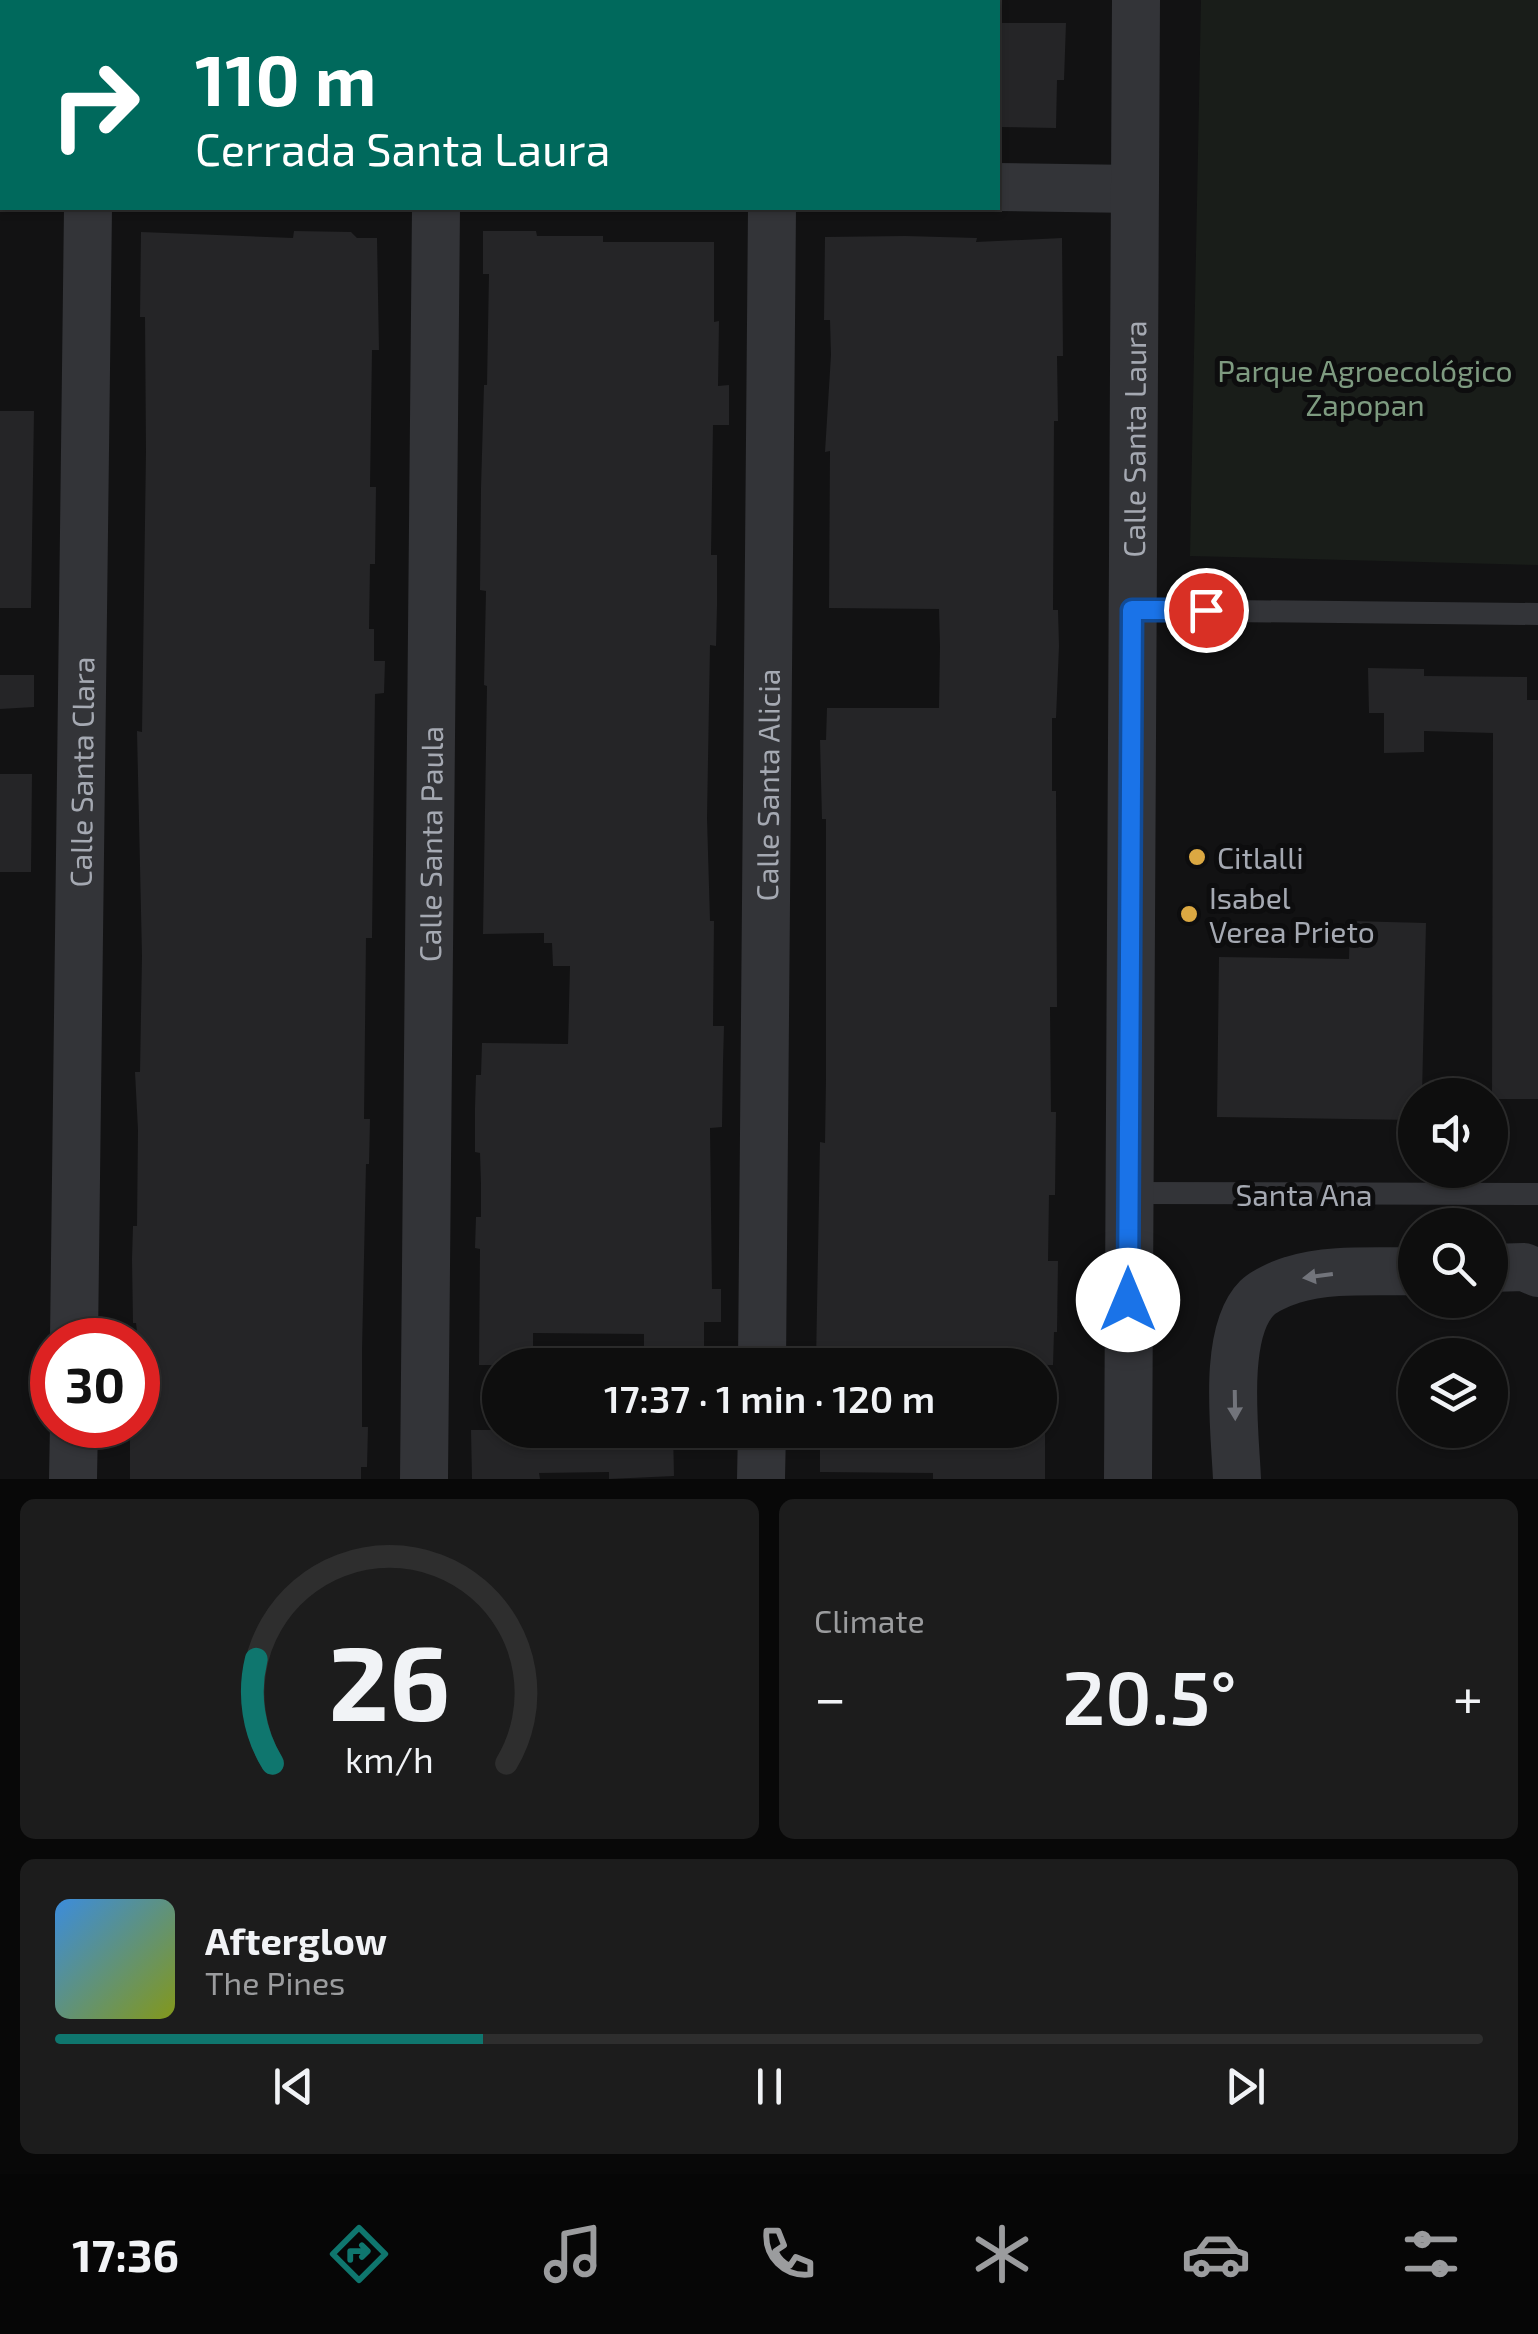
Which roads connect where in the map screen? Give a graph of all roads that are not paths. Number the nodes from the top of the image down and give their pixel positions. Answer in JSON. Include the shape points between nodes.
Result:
{"nodes":[{"id":1,"x":1136,"y":0,"type":"edge"},
{"id":2,"x":1000,"y":188,"type":"edge"},
{"id":3,"x":1135,"y":189,"type":"junction"},
{"id":4,"x":88,"y":210,"type":"edge"},
{"id":5,"x":436,"y":210,"type":"edge"},
{"id":6,"x":772,"y":210,"type":"edge"},
{"id":7,"x":1132,"y":610,"type":"junction"},
{"id":8,"x":1538,"y":614,"type":"edge"},
{"id":9,"x":1129,"y":1193,"type":"junction"},
{"id":10,"x":1538,"y":1194,"type":"edge"},
{"id":11,"x":1508,"y":1267,"type":"edge"},
{"id":12,"x":1398,"y":1272,"type":"edge"},
{"id":13,"x":1538,"y":1273,"type":"edge"},
{"id":14,"x":74,"y":1318,"type":"edge"},
{"id":15,"x":762,"y":1348,"type":"edge"},
{"id":16,"x":74,"y":1448,"type":"edge"},
{"id":17,"x":762,"y":1448,"type":"edge"},
{"id":18,"x":73,"y":1479,"type":"edge"},
{"id":19,"x":424,"y":1479,"type":"edge"},
{"id":20,"x":761,"y":1479,"type":"edge"},
{"id":21,"x":1128,"y":1479,"type":"edge"},
{"id":22,"x":1237,"y":1479,"type":"edge"}],
"edges":[{"from":1,"to":3,"type":"street","name":"Calle Santa Laura"},
{"from":2,"to":3,"type":"street"},
{"from":3,"to":7,"type":"street","name":"Calle Santa Laura"},
{"from":4,"to":14,"type":"street","name":"Calle Santa Clara"},
{"from":5,"to":19,"type":"street","name":"Calle Santa Paula"},
{"from":6,"to":15,"type":"street","name":"Calle Santa Alicia"},
{"from":7,"to":8,"type":"lane"},
{"from":7,"to":9,"type":"street","name":"Calle Santa Laura"},
{"from":9,"to":10,"type":"lane","name":"Santa Ana"},
{"from":9,"to":21,"type":"street","name":"Calle Santa Laura"},
{"from":11,"to":13,"type":"street"},
{"from":12,"to":22,"type":"street","one_way":true,"via":[[1291,1280],[1258,1298],[1239,1331]]},
{"from":16,"to":18,"type":"street"},
{"from":17,"to":20,"type":"street"}]}
